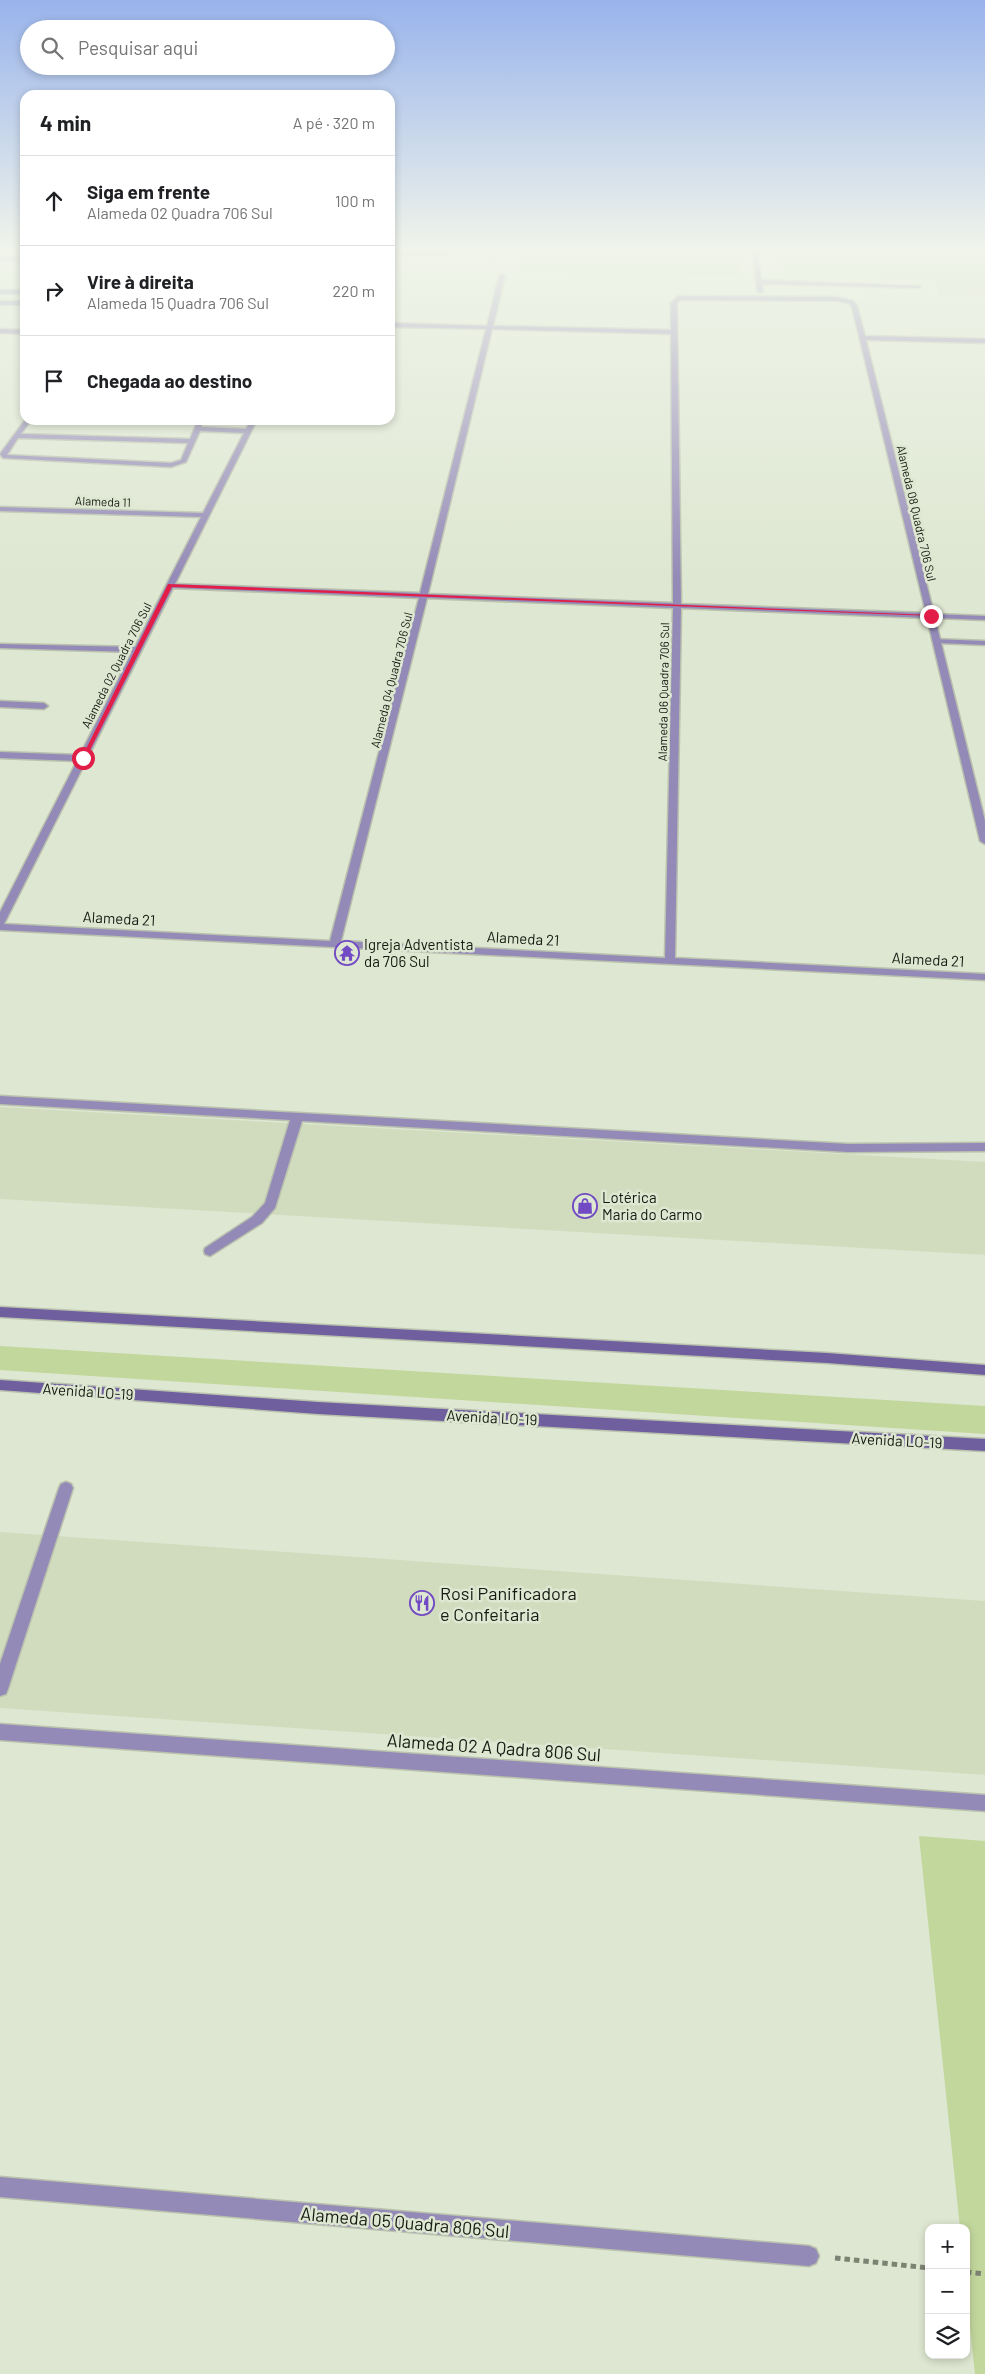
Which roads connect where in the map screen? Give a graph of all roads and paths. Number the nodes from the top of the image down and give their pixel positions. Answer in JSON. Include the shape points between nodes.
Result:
{"nodes":[{"id":1,"x":482,"y":358,"type":"edge"},
{"id":2,"x":674,"y":358,"type":"edge"},
{"id":3,"x":869,"y":358,"type":"edge"},
{"id":4,"x":24,"y":425,"type":"edge"},
{"id":5,"x":199,"y":425,"type":"edge"},
{"id":6,"x":251,"y":425,"type":"edge"},
{"id":7,"x":197,"y":429,"type":"junction"},
{"id":8,"x":248,"y":431,"type":"junction"},
{"id":9,"x":16,"y":436,"type":"junction"},
{"id":10,"x":192,"y":441,"type":"junction"},
{"id":11,"x":0,"y":509,"type":"edge"},
{"id":12,"x":206,"y":515,"type":"junction"},
{"id":13,"x":170,"y":586,"type":"junction"},
{"id":14,"x":424,"y":595,"type":"junction"},
{"id":15,"x":676,"y":605,"type":"junction"},
{"id":16,"x":931,"y":616,"type":"junction"},
{"id":17,"x":985,"y":618,"type":"edge"},
{"id":18,"x":937,"y":641,"type":"junction"},
{"id":19,"x":985,"y":643,"type":"edge"},
{"id":20,"x":0,"y":646,"type":"edge"},
{"id":21,"x":137,"y":650,"type":"junction"},
{"id":22,"x":0,"y":704,"type":"edge"},
{"id":23,"x":44,"y":706,"type":"dead end"},
{"id":24,"x":0,"y":754,"type":"edge"},
{"id":25,"x":83,"y":758,"type":"junction"},
{"id":26,"x":985,"y":841,"type":"edge"},
{"id":27,"x":0,"y":922,"type":"edge"},
{"id":28,"x":0,"y":927,"type":"edge"},
{"id":29,"x":335,"y":944,"type":"junction"},
{"id":30,"x":670,"y":961,"type":"junction"},
{"id":31,"x":985,"y":977,"type":"edge"},
{"id":32,"x":0,"y":1100,"type":"edge"},
{"id":33,"x":297,"y":1117,"type":"junction"},
{"id":34,"x":985,"y":1147,"type":"edge"},
{"id":35,"x":210,"y":1251,"type":"dead end"},
{"id":36,"x":0,"y":1312,"type":"edge"},
{"id":37,"x":985,"y":1370,"type":"edge"},
{"id":38,"x":0,"y":1385,"type":"edge"},
{"id":39,"x":985,"y":1445,"type":"edge"},
{"id":40,"x":66,"y":1488,"type":"dead end"},
{"id":41,"x":0,"y":1689,"type":"edge"},
{"id":42,"x":0,"y":1732,"type":"edge"},
{"id":43,"x":985,"y":1803,"type":"edge"},
{"id":44,"x":0,"y":2187,"type":"edge"},
{"id":45,"x":810,"y":2256,"type":"joint"},
{"id":46,"x":925,"y":2268,"type":"edge"},
{"id":47,"x":970,"y":2272,"type":"edge"},
{"id":48,"x":985,"y":2274,"type":"edge"}],
"edges":[{"from":1,"to":14,"type":"street","name":"Alameda 04 Quadra 706 Sul"},
{"from":2,"to":15,"type":"street","name":"Alameda 06 Quadra 706 Sul"},
{"from":3,"to":16,"type":"street","name":"Alameda 08 Quadra 706 Sul"},
{"from":4,"to":9,"type":"street"},
{"from":5,"to":7,"type":"street"},
{"from":6,"to":8,"type":"street","name":"Alameda 02 Quadra 706 Sul"},
{"from":7,"to":8,"type":"street"},
{"from":7,"to":10,"type":"street"},
{"from":8,"to":12,"type":"street","name":"Alameda 02 Quadra 706 Sul"},
{"from":9,"to":10,"type":"street"},
{"from":9,"to":10,"type":"street","via":[[3,455],[5,457],[171,465],[184,462]]},
{"from":11,"to":12,"type":"street","name":"Alameda 11"},
{"from":12,"to":13,"type":"street","name":"Alameda 02 Quadra 706 Sul"},
{"from":13,"to":14,"type":"street"},
{"from":13,"to":21,"type":"street","name":"Alameda 02 Quadra 706 Sul"},
{"from":14,"to":15,"type":"street"},
{"from":14,"to":29,"type":"street","name":"Alameda 04 Quadra 706 Sul"},
{"from":15,"to":16,"type":"street"},
{"from":15,"to":30,"type":"street","name":"Alameda 06 Quadra 706 Sul"},
{"from":16,"to":17,"type":"street"},
{"from":16,"to":18,"type":"street","name":"Alameda 08 Quadra 706 Sul"},
{"from":18,"to":19,"type":"street"},
{"from":18,"to":26,"type":"street","name":"Alameda 08 Quadra 706 Sul"},
{"from":20,"to":21,"type":"street"},
{"from":21,"to":25,"type":"street","name":"Alameda 02 Quadra 706 Sul"},
{"from":22,"to":23,"type":"street"},
{"from":24,"to":25,"type":"street"},
{"from":25,"to":27,"type":"street","name":"Alameda 02 Quadra 706 Sul"},
{"from":28,"to":29,"type":"street","name":"Alameda 21"},
{"from":29,"to":30,"type":"street","name":"Alameda 21"},
{"from":30,"to":31,"type":"street","name":"Alameda 21"},
{"from":32,"to":33,"type":"street"},
{"from":33,"to":34,"type":"street","via":[[848,1148]]},
{"from":33,"to":35,"type":"street","via":[[271,1205],[257,1220]]},
{"from":36,"to":37,"type":"main road","via":[[818,1357]]},
{"from":38,"to":39,"type":"main road","name":"Avenida LO-19","via":[[328,1408]]},
{"from":40,"to":41,"type":"street"},
{"from":42,"to":43,"type":"street","name":"Alameda 02 A Qadra 806 Sul"},
{"from":44,"to":45,"type":"street","name":"Alameda 05 Quadra 806 Sul"},
{"from":45,"to":46,"type":"path"},
{"from":47,"to":48,"type":"path"}]}
